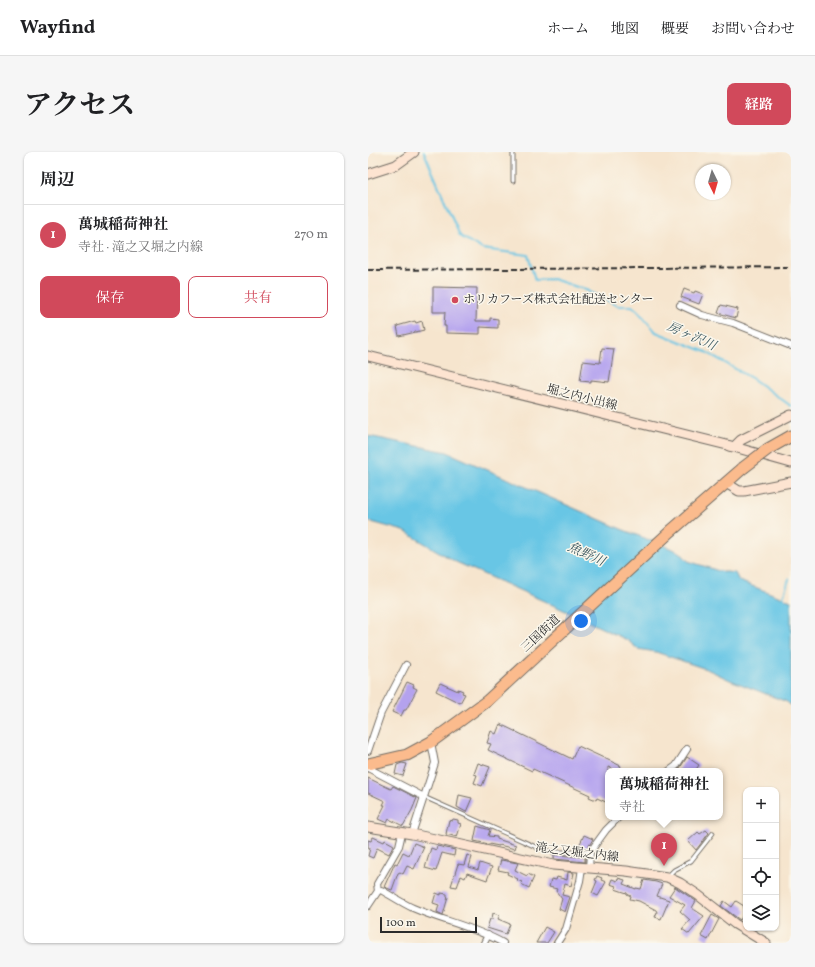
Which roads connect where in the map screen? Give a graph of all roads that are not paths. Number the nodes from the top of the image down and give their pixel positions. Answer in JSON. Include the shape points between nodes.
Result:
{"nodes":[{"id":1,"x":414,"y":152,"type":"edge"},
{"id":2,"x":513,"y":152,"type":"edge"},
{"id":3,"x":368,"y":174,"type":"edge"},
{"id":4,"x":512,"y":181,"type":"dead end"},
{"id":5,"x":680,"y":305,"type":"dead end"},
{"id":6,"x":791,"y":346,"type":"edge"},
{"id":7,"x":368,"y":356,"type":"edge"},
{"id":8,"x":791,"y":415,"type":"edge"},
{"id":9,"x":791,"y":436,"type":"edge"},
{"id":10,"x":734,"y":447,"type":"junction"},
{"id":11,"x":791,"y":463,"type":"edge"},
{"id":12,"x":791,"y":482,"type":"edge"},
{"id":13,"x":726,"y":483,"type":"junction"},
{"id":14,"x":406,"y":665,"type":"dead end"},
{"id":15,"x":431,"y":742,"type":"junction"},
{"id":16,"x":687,"y":748,"type":"dead end"},
{"id":17,"x":368,"y":751,"type":"edge"},
{"id":18,"x":368,"y":764,"type":"edge"},
{"id":19,"x":368,"y":768,"type":"edge"},
{"id":20,"x":674,"y":768,"type":"edge"},
{"id":21,"x":424,"y":797,"type":"junction"},
{"id":22,"x":616,"y":820,"type":"edge"},
{"id":23,"x":368,"y":827,"type":"edge"},
{"id":24,"x":402,"y":833,"type":"junction"},
{"id":25,"x":714,"y":833,"type":"dead end"},
{"id":26,"x":412,"y":834,"type":"junction"},
{"id":27,"x":590,"y":852,"type":"junction"},
{"id":28,"x":586,"y":868,"type":"junction"},
{"id":29,"x":667,"y":877,"type":"junction"},
{"id":30,"x":378,"y":892,"type":"junction"},
{"id":31,"x":368,"y":906,"type":"edge"},
{"id":32,"x":488,"y":935,"type":"junction"},
{"id":33,"x":484,"y":943,"type":"edge"},
{"id":34,"x":503,"y":943,"type":"edge"},
{"id":35,"x":557,"y":943,"type":"edge"},
{"id":36,"x":766,"y":943,"type":"edge"}],
"edges":[{"from":1,"to":3,"type":"main road","via":[[396,165]]},
{"from":2,"to":4,"type":"lane"},
{"from":5,"to":6,"type":"street"},
{"from":7,"to":10,"type":"main road","name":"堀之内小出線"},
{"from":8,"to":10,"type":"main road","via":[[741,440]]},
{"from":9,"to":13,"type":"highway","name":"三国街道","bridge":true,"via":[[768,449]]},
{"from":10,"to":11,"type":"main road","name":"堀之内小出線"},
{"from":12,"to":13,"type":"main road","via":[[744,491],[739,491]]},
{"from":13,"to":15,"type":"highway","name":"三国街道","via":[[487,701]]},
{"from":14,"to":17,"type":"street","via":[[381,713]]},
{"from":15,"to":18,"type":"highway","name":"三国街道","via":[[407,755]]},
{"from":15,"to":21,"type":"street","via":[[435,763]]},
{"from":16,"to":20,"type":"street"},
{"from":19,"to":21,"type":"street"},
{"from":21,"to":26,"type":"street"},
{"from":21,"to":27,"type":"lane","via":[[536,847],[553,852]]},
{"from":22,"to":27,"type":"street"},
{"from":23,"to":24,"type":"main road","name":"滝之又堀之内線"},
{"from":24,"to":26,"type":"main road","name":"滝之又堀之内線"},
{"from":24,"to":30,"type":"street","via":[[399,846],[377,884]]},
{"from":25,"to":29,"type":"lane","via":[[691,861]]},
{"from":26,"to":28,"type":"main road","name":"滝之又堀之内線","via":[[553,865]]},
{"from":27,"to":28,"type":"street"},
{"from":28,"to":29,"type":"main road","name":"滝之又堀之内線"},
{"from":28,"to":35,"type":"street","via":[[566,929]]},
{"from":29,"to":36,"type":"main road","name":"滝之又堀之内線","via":[[698,895],[735,924]]},
{"from":30,"to":31,"type":"street"},
{"from":30,"to":32,"type":"street","via":[[381,890],[412,908]]},
{"from":32,"to":33,"type":"street"},
{"from":32,"to":34,"type":"street"}]}
